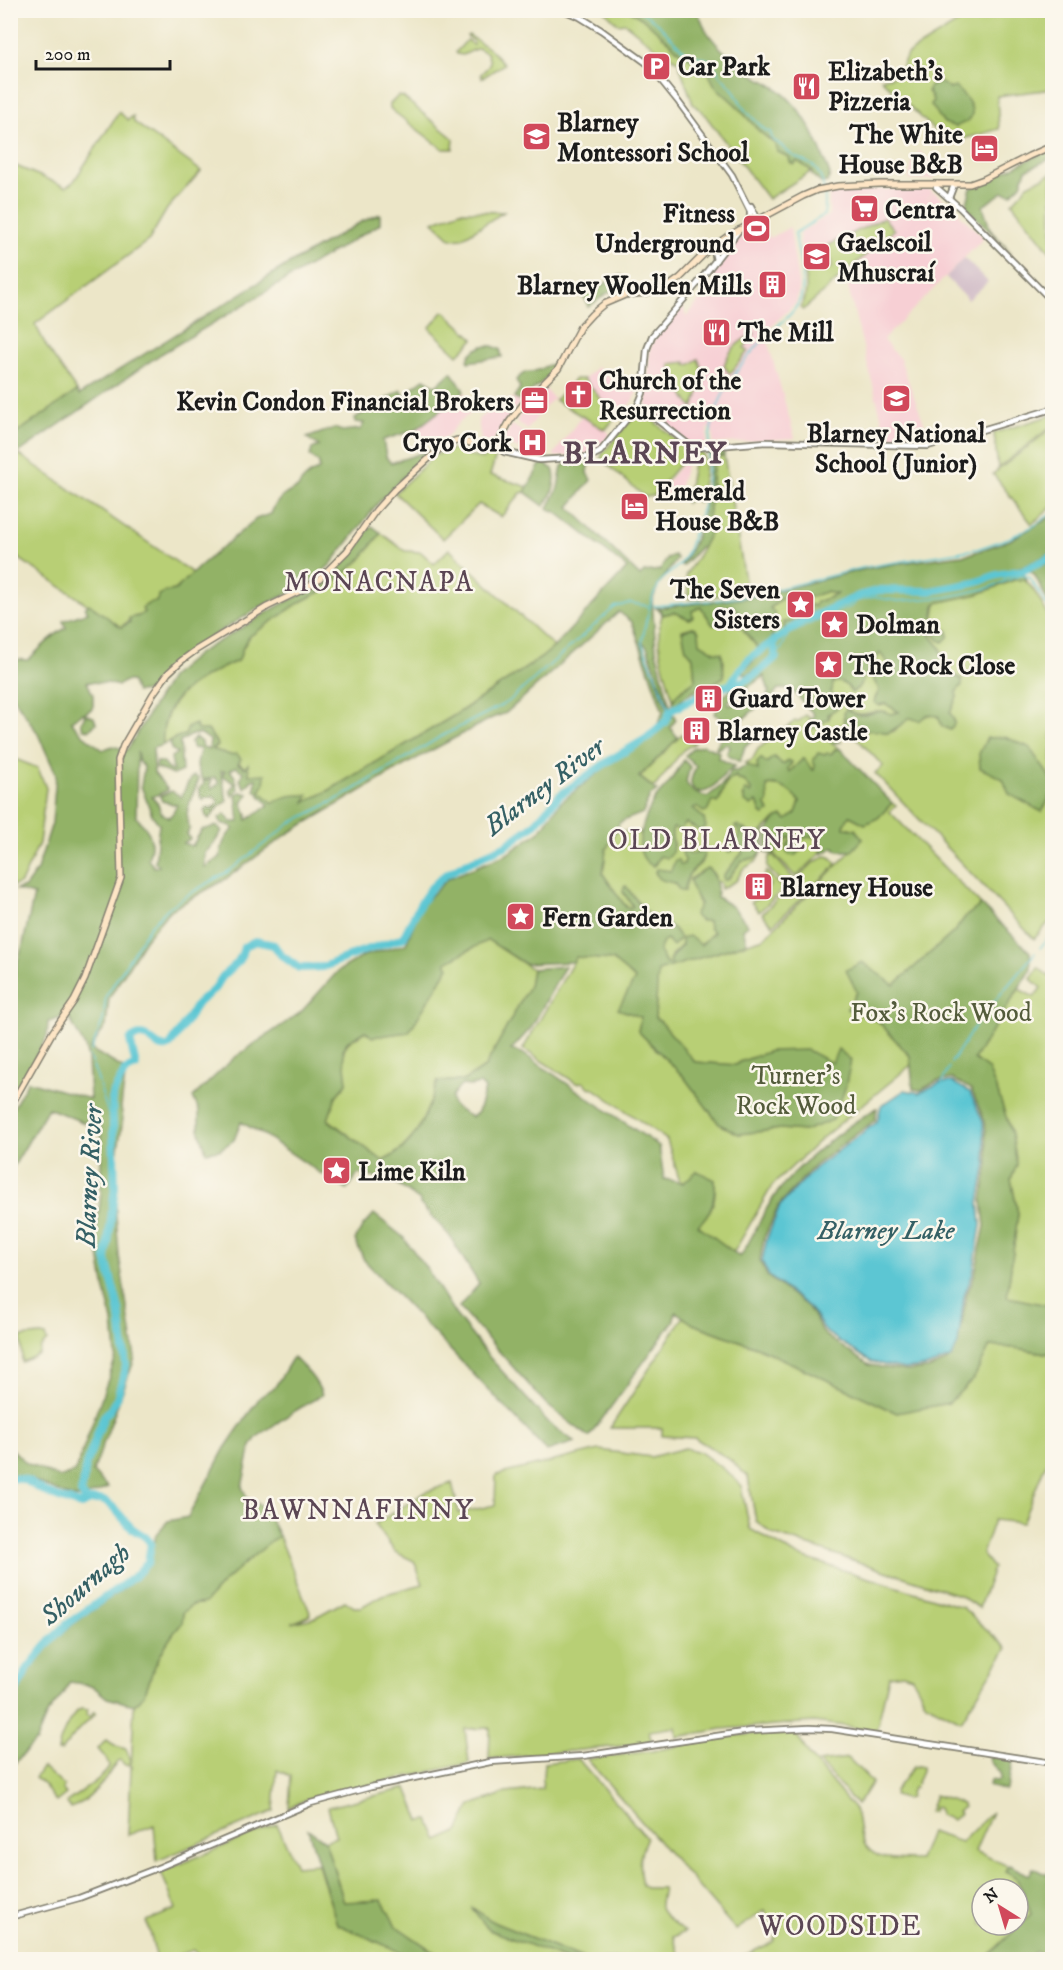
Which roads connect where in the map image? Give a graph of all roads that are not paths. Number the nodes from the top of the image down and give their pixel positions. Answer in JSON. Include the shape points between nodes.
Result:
{"nodes":[{"id":1,"x":563,"y":10,"type":"edge"},
{"id":2,"x":1053,"y":146,"type":"edge"},
{"id":3,"x":937,"y":184,"type":"junction"},
{"id":4,"x":954,"y":185,"type":"junction"},
{"id":5,"x":949,"y":198,"type":"junction"},
{"id":6,"x":746,"y":199,"type":"junction"},
{"id":7,"x":752,"y":208,"type":"junction"},
{"id":8,"x":769,"y":214,"type":"junction"},
{"id":9,"x":758,"y":220,"type":"junction"},
{"id":10,"x":750,"y":224,"type":"junction"},
{"id":11,"x":739,"y":230,"type":"junction"},
{"id":12,"x":713,"y":246,"type":"junction"},
{"id":13,"x":707,"y":251,"type":"junction"},
{"id":14,"x":716,"y":260,"type":"junction"},
{"id":15,"x":709,"y":269,"type":"junction"},
{"id":16,"x":1053,"y":301,"type":"edge"},
{"id":17,"x":638,"y":405,"type":"junction"},
{"id":18,"x":1053,"y":409,"type":"edge"},
{"id":19,"x":496,"y":446,"type":"junction"},
{"id":20,"x":10,"y":1107,"type":"edge"},
{"id":21,"x":1053,"y":1763,"type":"edge"},
{"id":22,"x":10,"y":1917,"type":"edge"}],
"edges":[{"from":1,"to":6,"type":"street","via":[[601,30],[648,64]]},
{"from":2,"to":4,"type":"main road","via":[[984,179]]},
{"from":3,"to":4,"type":"main road"},
{"from":3,"to":5,"type":"street"},
{"from":3,"to":8,"type":"main road","via":[[835,187],[803,196]]},
{"from":4,"to":5,"type":"street"},
{"from":5,"to":16,"type":"street"},
{"from":6,"to":7,"type":"street"},
{"from":6,"to":10,"type":"street"},
{"from":7,"to":8,"type":"street"},
{"from":7,"to":9,"type":"street"},
{"from":8,"to":9,"type":"main road"},
{"from":9,"to":10,"type":"main road"},
{"from":10,"to":11,"type":"main road"},
{"from":11,"to":12,"type":"main road"},
{"from":11,"to":14,"type":"street"},
{"from":12,"to":13,"type":"main road"},
{"from":12,"to":14,"type":"street"},
{"from":13,"to":15,"type":"street","via":[[713,259]]},
{"from":13,"to":19,"type":"main road","via":[[669,286],[616,298],[588,318],[558,369],[524,403]]},
{"from":14,"to":15,"type":"street"},
{"from":15,"to":17,"type":"street","via":[[652,336]]},
{"from":17,"to":18,"type":"street","via":[[693,448],[766,442],[928,446]]},
{"from":17,"to":19,"type":"street","via":[[594,456],[539,460],[504,452]]},
{"from":19,"to":20,"type":"main road","via":[[457,440],[445,444],[394,490],[347,551],[319,579],[196,650],[168,673],[118,760],[121,878],[85,979]]},
{"from":21,"to":22,"type":"street","via":[[809,1728],[750,1731],[582,1756],[490,1762],[311,1803],[83,1897]]}]}
